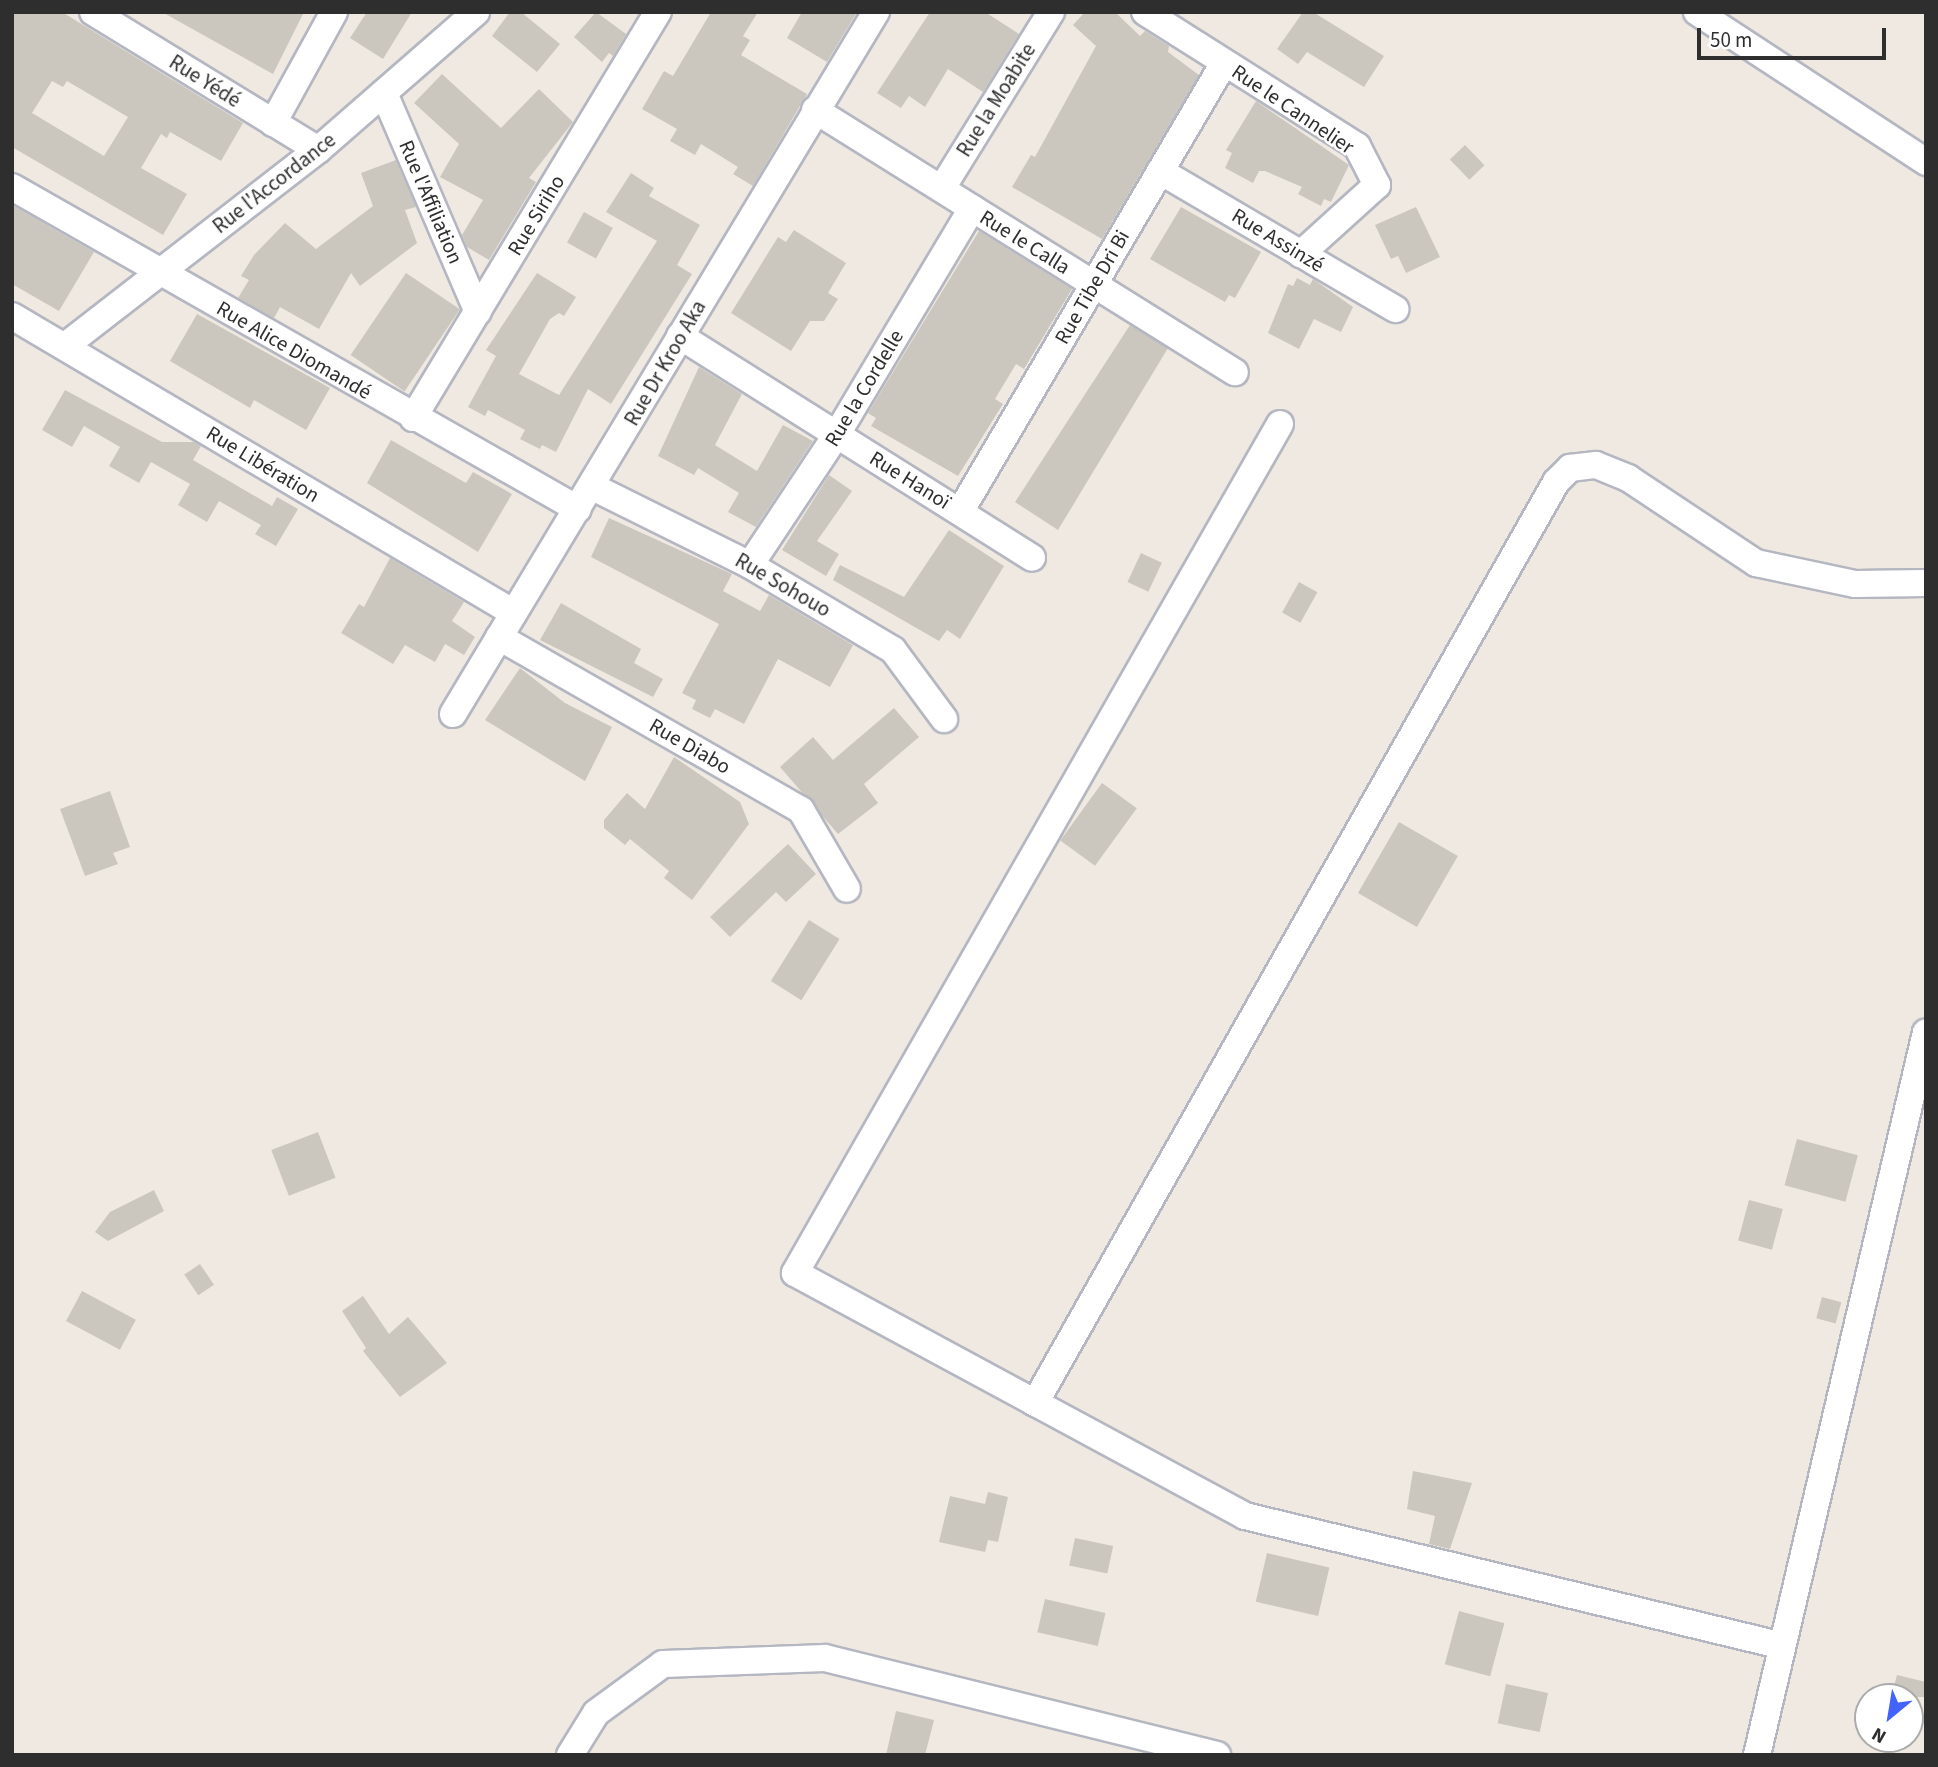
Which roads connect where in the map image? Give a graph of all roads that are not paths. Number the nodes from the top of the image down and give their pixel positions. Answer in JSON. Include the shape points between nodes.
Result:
{"nodes":[{"id":1,"x":93,"y":12,"type":"edge"},
{"id":2,"x":334,"y":12,"type":"edge"},
{"id":3,"x":657,"y":12,"type":"edge"},
{"id":4,"x":876,"y":12,"type":"edge"},
{"id":5,"x":1051,"y":12,"type":"edge"},
{"id":6,"x":1146,"y":12,"type":"edge"},
{"id":7,"x":1697,"y":12,"type":"edge"},
{"id":8,"x":462,"y":16,"type":"edge"},
{"id":9,"x":1224,"y":63,"type":"junction"},
{"id":10,"x":384,"y":93,"type":"junction"},
{"id":11,"x":815,"y":110,"type":"junction"},
{"id":12,"x":273,"y":123,"type":"junction"},
{"id":13,"x":318,"y":150,"type":"junction"},
{"id":14,"x":1926,"y":162,"type":"edge"},
{"id":15,"x":1160,"y":171,"type":"junction"},
{"id":16,"x":12,"y":187,"type":"edge"},
{"id":17,"x":942,"y":188,"type":"junction"},
{"id":18,"x":972,"y":208,"type":"junction"},
{"id":19,"x":1301,"y":254,"type":"junction"},
{"id":20,"x":158,"y":273,"type":"junction"},
{"id":21,"x":1093,"y":285,"type":"junction"},
{"id":22,"x":1395,"y":309,"type":"dead end"},
{"id":23,"x":478,"y":312,"type":"junction"},
{"id":24,"x":12,"y":316,"type":"edge"},
{"id":25,"x":680,"y":337,"type":"junction"},
{"id":26,"x":65,"y":346,"type":"junction"},
{"id":27,"x":1235,"y":372,"type":"dead end"},
{"id":28,"x":412,"y":418,"type":"junction"},
{"id":29,"x":1280,"y":424,"type":"dead end"},
{"id":30,"x":837,"y":434,"type":"junction"},
{"id":31,"x":593,"y":488,"type":"junction"},
{"id":32,"x":578,"y":509,"type":"junction"},
{"id":33,"x":960,"y":512,"type":"junction"},
{"id":34,"x":1032,"y":558,"type":"dead end"},
{"id":35,"x":750,"y":565,"type":"junction"},
{"id":36,"x":1926,"y":583,"type":"edge"},
{"id":37,"x":514,"y":612,"type":"junction"},
{"id":38,"x":499,"y":637,"type":"junction"},
{"id":39,"x":453,"y":713,"type":"dead end"},
{"id":40,"x":944,"y":719,"type":"dead end"},
{"id":41,"x":847,"y":889,"type":"dead end"},
{"id":42,"x":1926,"y":1032,"type":"edge"},
{"id":43,"x":1035,"y":1403,"type":"junction"},
{"id":44,"x":1783,"y":1646,"type":"junction"},
{"id":45,"x":570,"y":1755,"type":"edge"},
{"id":46,"x":1217,"y":1755,"type":"edge"},
{"id":47,"x":1757,"y":1755,"type":"edge"}],
"edges":[{"from":1,"to":12,"type":"street","name":"Rue Yédé"},
{"from":2,"to":12,"type":"street"},
{"from":3,"to":23,"type":"street","name":"Rue Siriho"},
{"from":4,"to":11,"type":"street","name":"Rue Dr Kroo Aka"},
{"from":5,"to":17,"type":"street","name":"Rue la Moabite"},
{"from":6,"to":9,"type":"street","name":"Rue le Cannelier"},
{"from":7,"to":14,"type":"street"},
{"from":8,"to":10,"type":"street","name":"Rue l'Accordance"},
{"from":9,"to":15,"type":"street","name":"Rue Tibe Dri Bi"},
{"from":9,"to":19,"type":"street","name":"Rue le Cannelier","via":[[1357,146],[1377,185]]},
{"from":10,"to":13,"type":"street","name":"Rue l'Accordance"},
{"from":10,"to":23,"type":"street","name":"Rue l'Affiliation"},
{"from":11,"to":17,"type":"street","name":"Rue le Calla"},
{"from":11,"to":25,"type":"street","name":"Rue Dr Kroo Aka"},
{"from":12,"to":13,"type":"street","name":"Rue Yédé"},
{"from":13,"to":20,"type":"street","name":"Rue l'Accordance"},
{"from":15,"to":19,"type":"street","name":"Rue Assinzé"},
{"from":15,"to":21,"type":"street","name":"Rue Tibe Dri Bi"},
{"from":16,"to":20,"type":"street","name":"Rue Alice Diomandé"},
{"from":17,"to":18,"type":"street","name":"Rue le Calla"},
{"from":18,"to":21,"type":"street","name":"Rue le Calla"},
{"from":18,"to":30,"type":"street","name":"Rue la Cordelle"},
{"from":19,"to":22,"type":"street","name":"Rue Assinzé"},
{"from":20,"to":26,"type":"street","name":"Rue l'Accordance"},
{"from":20,"to":28,"type":"street","name":"Rue Alice Diomandé"},
{"from":21,"to":27,"type":"street","name":"Rue le Calla"},
{"from":21,"to":33,"type":"street","name":"Rue Tibe Dri Bi"},
{"from":23,"to":28,"type":"street","name":"Rue Siriho"},
{"from":24,"to":26,"type":"street","name":"Rue Libération"},
{"from":25,"to":30,"type":"street","name":"Rue Hanoï"},
{"from":25,"to":31,"type":"street","name":"Rue Dr Kroo Aka"},
{"from":26,"to":37,"type":"street","name":"Rue Libération"},
{"from":28,"to":32,"type":"street","name":"Rue Alice Diomandé"},
{"from":29,"to":43,"type":"street","via":[[795,1273]]},
{"from":30,"to":33,"type":"street","name":"Rue Hanoï"},
{"from":30,"to":35,"type":"street","name":"Rue la Cordelle"},
{"from":31,"to":32,"type":"street","name":"Rue Dr Kroo Aka"},
{"from":31,"to":35,"type":"street","name":"Rue Sohouo"},
{"from":32,"to":37,"type":"street","name":"Rue Dr Kroo Aka"},
{"from":33,"to":34,"type":"street","name":"Rue Hanoï"},
{"from":35,"to":40,"type":"street","name":"Rue Sohouo","via":[[893,650]]},
{"from":36,"to":43,"type":"street","via":[[1854,584],[1756,562],[1628,478],[1596,465],[1570,468],[1556,482]]},
{"from":37,"to":38,"type":"street","name":"Rue Dr Kroo Aka"},
{"from":38,"to":39,"type":"street","name":"Rue Dr Kroo Aka"},
{"from":38,"to":41,"type":"street","name":"Rue Diabo","via":[[801,810]]},
{"from":42,"to":44,"type":"street"},
{"from":43,"to":44,"type":"street","via":[[1245,1516]]},
{"from":44,"to":47,"type":"street"},
{"from":45,"to":46,"type":"street","via":[[596,1713],[663,1664],[825,1658]]}]}
